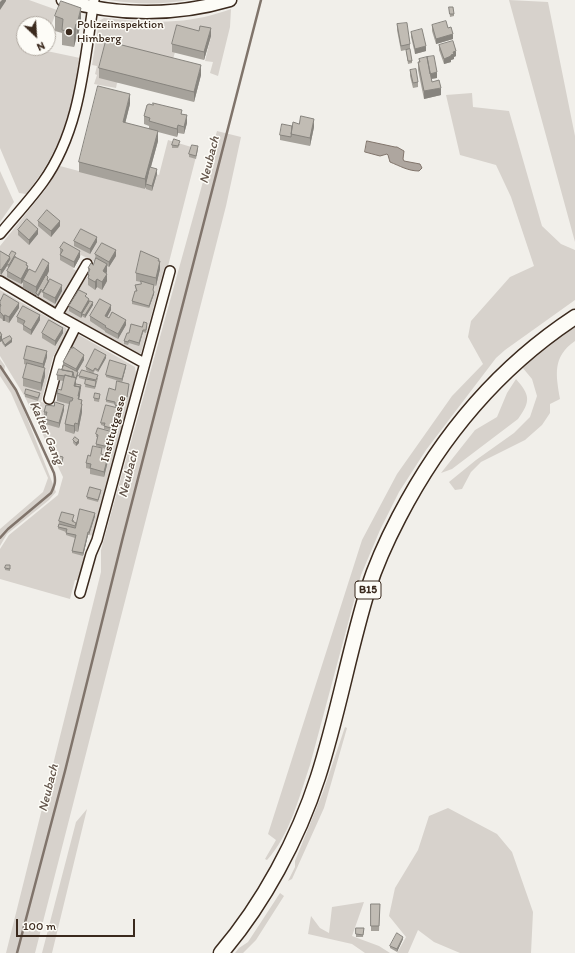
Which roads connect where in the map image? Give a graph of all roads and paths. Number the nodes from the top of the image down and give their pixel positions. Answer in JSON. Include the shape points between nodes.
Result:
{"nodes":[{"id":1,"x":63,"y":0,"type":"edge"},
{"id":2,"x":230,"y":0,"type":"edge"},
{"id":3,"x":93,"y":4,"type":"edge"},
{"id":4,"x":0,"y":234,"type":"edge"},
{"id":5,"x":87,"y":264,"type":"dead end"},
{"id":6,"x":170,"y":271,"type":"dead end"},
{"id":7,"x":0,"y":281,"type":"edge"},
{"id":8,"x":57,"y":315,"type":"junction"},
{"id":9,"x":575,"y":317,"type":"edge"},
{"id":10,"x":76,"y":326,"type":"junction"},
{"id":11,"x":144,"y":364,"type":"junction"},
{"id":12,"x":50,"y":399,"type":"dead end"},
{"id":13,"x":80,"y":593,"type":"dead end"},
{"id":14,"x":221,"y":953,"type":"edge"}],
"edges":[{"from":1,"to":3,"type":"street"},
{"from":2,"to":3,"type":"street","via":[[201,8],[147,13]]},
{"from":3,"to":4,"type":"street","via":[[77,107],[68,135],[43,182]]},
{"from":5,"to":8,"type":"street"},
{"from":6,"to":11,"type":"street","name":"Institutgasse"},
{"from":7,"to":8,"type":"street"},
{"from":8,"to":10,"type":"street"},
{"from":9,"to":14,"type":"main road","number":"B15","via":[[530,351],[474,404],[415,487],[388,538],[368,587],[318,777],[300,824],[251,916]]},
{"from":10,"to":11,"type":"street"},
{"from":10,"to":12,"type":"street","via":[[60,358]]},
{"from":11,"to":13,"type":"street","name":"Institutgasse","via":[[97,540]]}]}
